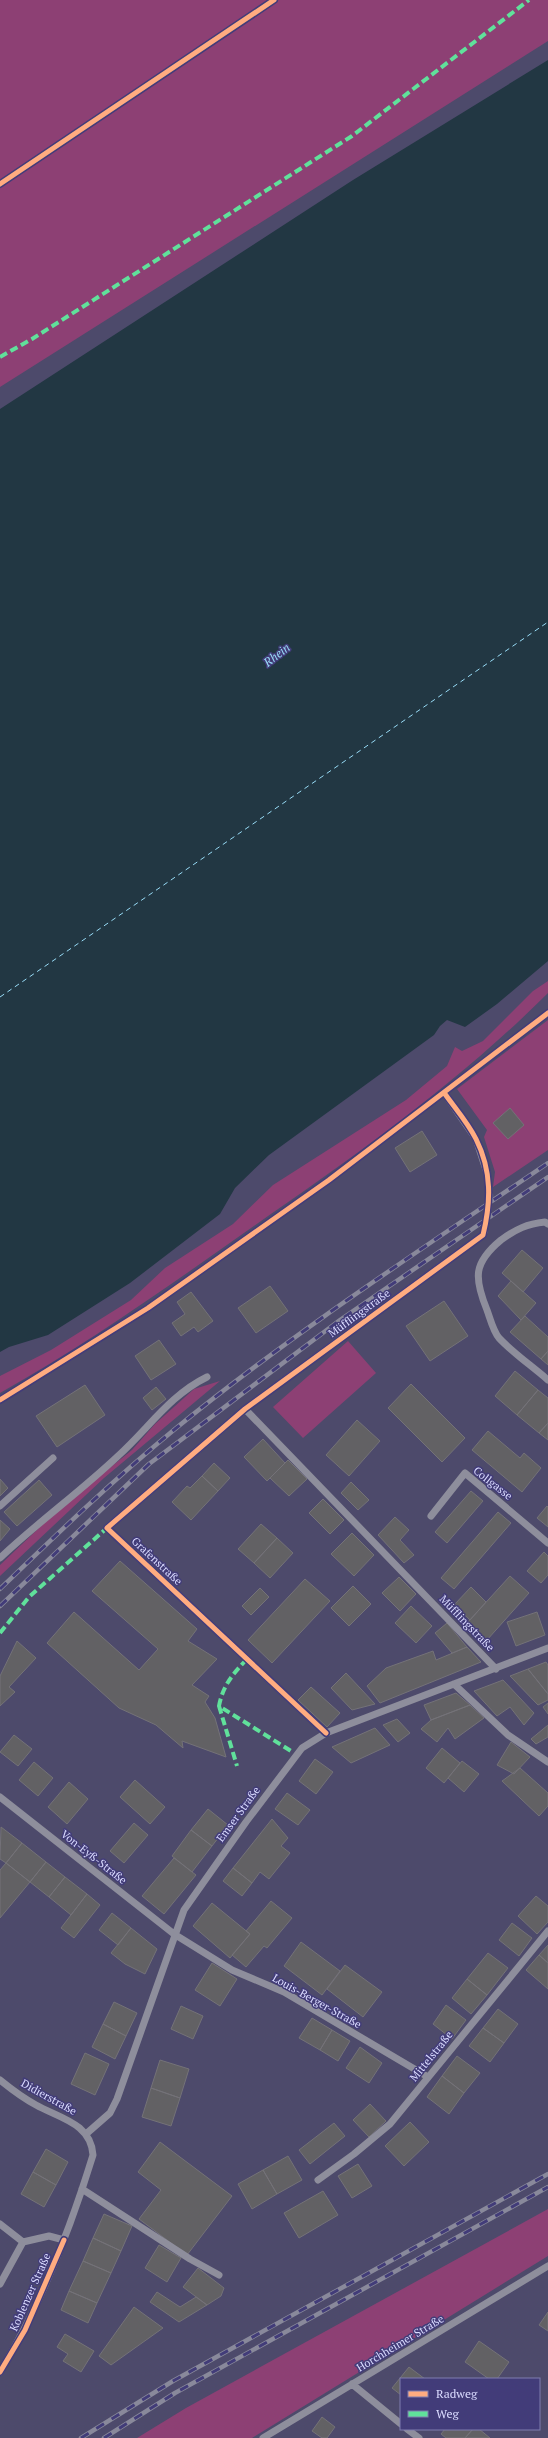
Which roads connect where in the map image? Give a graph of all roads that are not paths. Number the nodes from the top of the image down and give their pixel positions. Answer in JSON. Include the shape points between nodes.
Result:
{"nodes":[{"id":1,"x":445,"y":1094,"type":"dead end"},
{"id":2,"x":487,"y":1173,"type":"tunnel mouth"},
{"id":3,"x":548,"y":1224,"type":"edge"},
{"id":4,"x":484,"y":1232,"type":"tunnel mouth"},
{"id":5,"x":207,"y":1377,"type":"dead end"},
{"id":6,"x":548,"y":1380,"type":"edge"},
{"id":7,"x":245,"y":1409,"type":"junction"},
{"id":8,"x":53,"y":1458,"type":"dead end"},
{"id":9,"x":0,"y":1506,"type":"edge"},
{"id":10,"x":431,"y":1516,"type":"dead end"},
{"id":11,"x":548,"y":1543,"type":"edge"},
{"id":12,"x":0,"y":1558,"type":"edge"},
{"id":13,"x":548,"y":1648,"type":"edge"},
{"id":14,"x":496,"y":1669,"type":"junction"},
{"id":15,"x":454,"y":1684,"type":"junction"},
{"id":16,"x":326,"y":1733,"type":"junction"},
{"id":17,"x":548,"y":1762,"type":"edge"},
{"id":18,"x":0,"y":1797,"type":"edge"},
{"id":19,"x":548,"y":1931,"type":"edge"},
{"id":20,"x":174,"y":1934,"type":"junction"},
{"id":21,"x":428,"y":2077,"type":"junction"},
{"id":22,"x":0,"y":2080,"type":"edge"},
{"id":23,"x":86,"y":2134,"type":"junction"},
{"id":24,"x":318,"y":2180,"type":"dead end"},
{"id":25,"x":82,"y":2189,"type":"junction"},
{"id":26,"x":0,"y":2224,"type":"edge"},
{"id":27,"x":4,"y":2230,"type":"edge"},
{"id":28,"x":64,"y":2240,"type":"junction"},
{"id":29,"x":24,"y":2242,"type":"junction"},
{"id":30,"x":548,"y":2266,"type":"edge"},
{"id":31,"x":219,"y":2275,"type":"dead end"},
{"id":32,"x":0,"y":2284,"type":"edge"},
{"id":33,"x":0,"y":2372,"type":"edge"},
{"id":34,"x":352,"y":2384,"type":"junction"},
{"id":35,"x":400,"y":2423,"type":"edge"},
{"id":36,"x":408,"y":2430,"type":"edge"},
{"id":37,"x":263,"y":2438,"type":"edge"},
{"id":38,"x":418,"y":2438,"type":"edge"}],
"edges":[{"from":1,"to":2,"type":"street","via":[[476,1139]]},
{"from":3,"to":6,"type":"street","via":[[528,1224],[514,1230],[487,1252],[480,1263],[478,1278],[478,1290],[498,1337]]},
{"from":4,"to":7,"type":"street","name":"Müfflingstraße"},
{"from":5,"to":12,"type":"street","via":[[191,1385],[174,1399],[119,1456]]},
{"from":7,"to":14,"type":"street","name":"Müfflingstraße"},
{"from":7,"to":16,"type":"street","name":"Grafenstraße","via":[[106,1528]]},
{"from":8,"to":9,"type":"street"},
{"from":10,"to":11,"type":"street","name":"Collgasse","via":[[465,1473]]},
{"from":13,"to":14,"type":"street","name":"Emser Straße"},
{"from":14,"to":15,"type":"street","name":"Emser Straße"},
{"from":15,"to":16,"type":"street","name":"Emser Straße"},
{"from":15,"to":17,"type":"street","via":[[508,1735]]},
{"from":16,"to":20,"type":"street","name":"Emser Straße","via":[[302,1748],[246,1822],[184,1910]]},
{"from":18,"to":20,"type":"street","name":"Von-Eyß-Straße"},
{"from":19,"to":21,"type":"street","name":"Mittelstraße"},
{"from":20,"to":21,"type":"street","name":"Louis-Berger-Straße","via":[[232,1970],[284,1992]]},
{"from":20,"to":23,"type":"street","name":"Emser Straße","via":[[117,2099],[110,2113]]},
{"from":21,"to":24,"type":"street","name":"Mittelstraße","via":[[390,2124]]},
{"from":22,"to":23,"type":"street","name":"Didierstraße","via":[[36,2105],[78,2125]]},
{"from":23,"to":25,"type":"street","name":"Koblenzer Straße","via":[[92,2145],[93,2155]]},
{"from":25,"to":28,"type":"street","name":"Koblenzer Straße"},
{"from":25,"to":31,"type":"street"},
{"from":26,"to":27,"type":"street"},
{"from":27,"to":29,"type":"street"},
{"from":28,"to":29,"type":"street","via":[[49,2236]]},
{"from":28,"to":33,"type":"street","name":"Koblenzer Straße","via":[[25,2330]]},
{"from":29,"to":32,"type":"street"},
{"from":30,"to":34,"type":"street","name":"Horchheimer Straße"},
{"from":34,"to":35,"type":"street"},
{"from":34,"to":37,"type":"street","name":"Horchheimer Straße"},
{"from":36,"to":38,"type":"street"}]}
